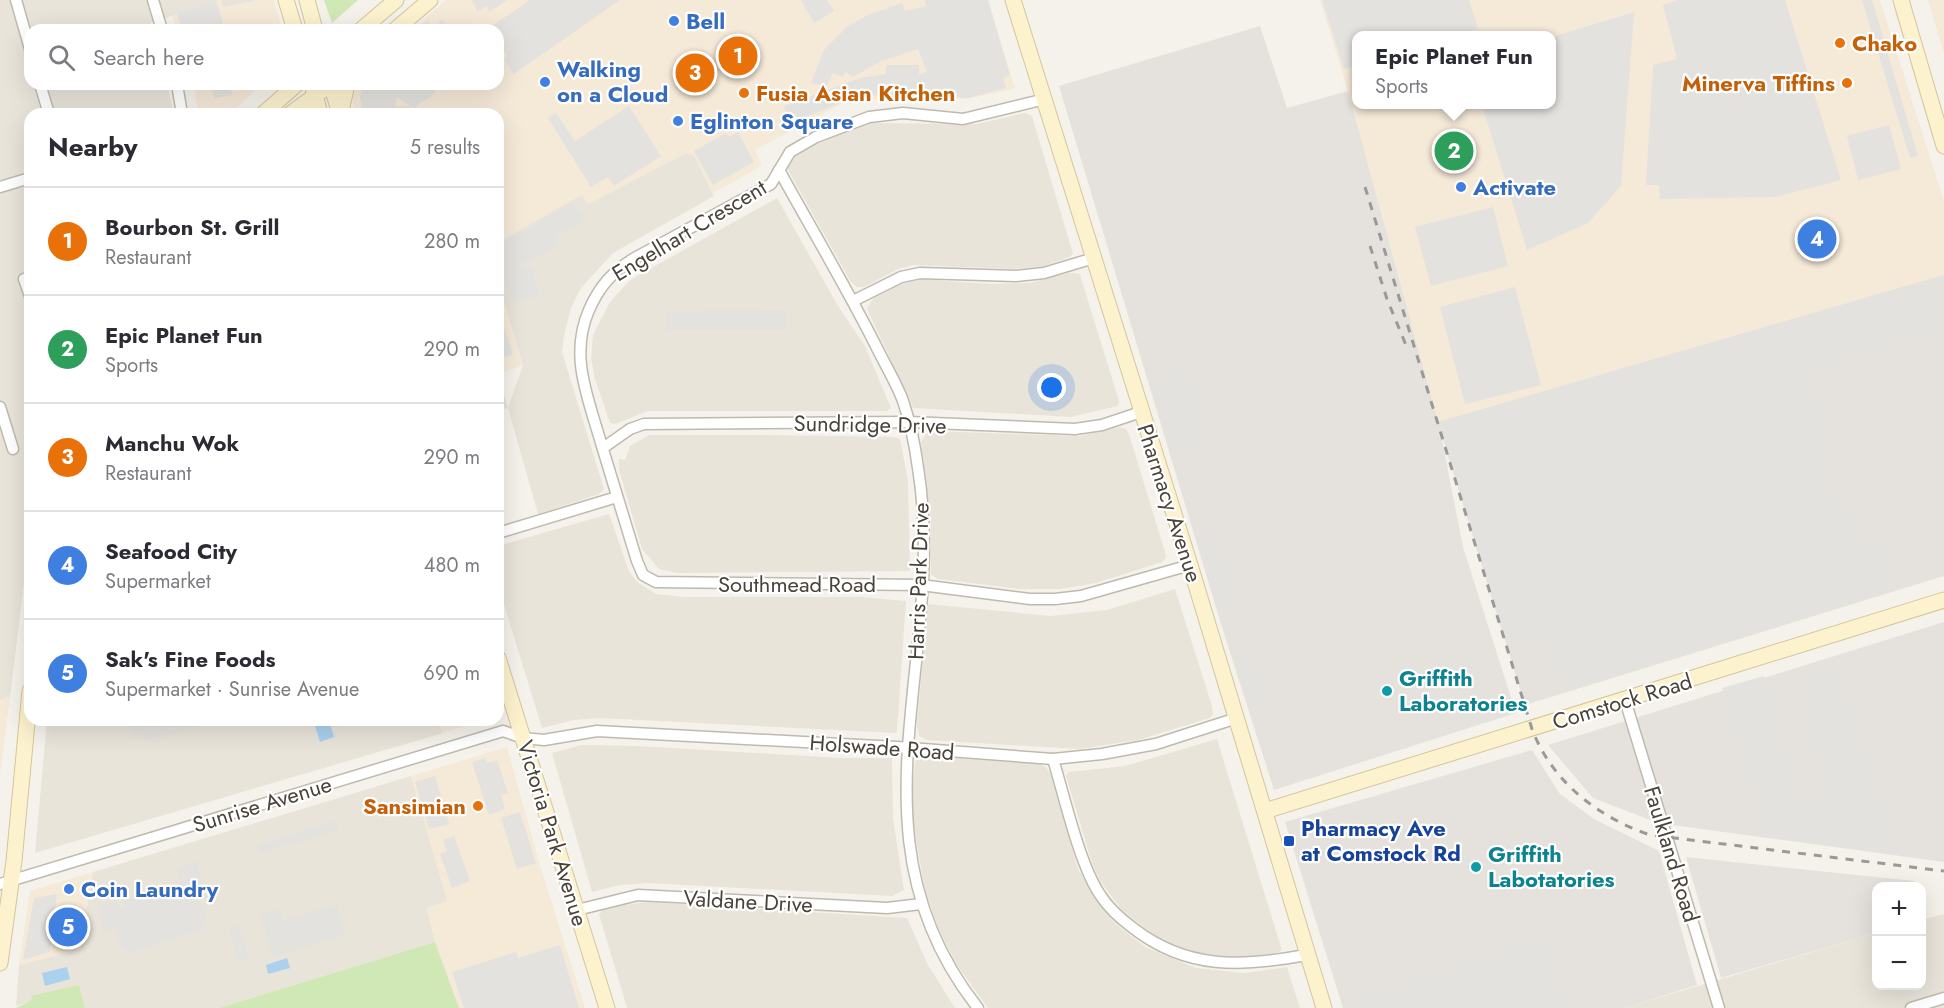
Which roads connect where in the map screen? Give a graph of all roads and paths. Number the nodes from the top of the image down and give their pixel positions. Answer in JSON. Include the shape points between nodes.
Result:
{"nodes":[{"id":1,"x":16,"y":0,"type":"edge"},
{"id":2,"x":153,"y":0,"type":"edge"},
{"id":3,"x":286,"y":0,"type":"edge"},
{"id":4,"x":307,"y":0,"type":"edge"},
{"id":5,"x":396,"y":0,"type":"edge"},
{"id":6,"x":430,"y":0,"type":"edge"},
{"id":7,"x":1013,"y":0,"type":"edge"},
{"id":8,"x":1901,"y":0,"type":"edge"},
{"id":9,"x":160,"y":24,"type":"edge"},
{"id":10,"x":293,"y":24,"type":"edge"},
{"id":11,"x":317,"y":24,"type":"edge"},
{"id":12,"x":368,"y":24,"type":"edge"},
{"id":13,"x":402,"y":24,"type":"edge"},
{"id":14,"x":24,"y":28,"type":"edge"},
{"id":15,"x":42,"y":90,"type":"edge"},
{"id":16,"x":178,"y":90,"type":"edge"},
{"id":17,"x":290,"y":90,"type":"edge"},
{"id":18,"x":313,"y":90,"type":"edge"},
{"id":19,"x":333,"y":90,"type":"edge"},
{"id":20,"x":346,"y":90,"type":"edge"},
{"id":21,"x":1045,"y":99,"type":"junction"},
{"id":22,"x":47,"y":108,"type":"edge"},
{"id":23,"x":181,"y":108,"type":"edge"},
{"id":24,"x":270,"y":108,"type":"edge"},
{"id":25,"x":296,"y":108,"type":"edge"},
{"id":26,"x":318,"y":108,"type":"edge"},
{"id":27,"x":338,"y":108,"type":"edge"},
{"id":28,"x":341,"y":108,"type":"edge"},
{"id":29,"x":1944,"y":147,"type":"edge"},
{"id":30,"x":779,"y":170,"type":"junction"},
{"id":31,"x":24,"y":180,"type":"edge"},
{"id":32,"x":0,"y":187,"type":"edge"},
{"id":33,"x":1094,"y":258,"type":"junction"},
{"id":34,"x":853,"y":301,"type":"junction"},
{"id":35,"x":0,"y":407,"type":"edge"},
{"id":36,"x":1141,"y":412,"type":"junction"},
{"id":37,"x":909,"y":422,"type":"junction"},
{"id":38,"x":603,"y":448,"type":"junction"},
{"id":39,"x":13,"y":449,"type":"dead end"},
{"id":40,"x":617,"y":497,"type":"junction"},
{"id":41,"x":504,"y":531,"type":"edge"},
{"id":42,"x":1190,"y":565,"type":"junction"},
{"id":43,"x":921,"y":585,"type":"junction"},
{"id":44,"x":1944,"y":600,"type":"edge"},
{"id":45,"x":504,"y":677,"type":"edge"},
{"id":46,"x":1626,"y":700,"type":"junction"},
{"id":47,"x":1237,"y":718,"type":"junction"},
{"id":48,"x":26,"y":726,"type":"edge"},
{"id":49,"x":523,"y":738,"type":"junction"},
{"id":50,"x":908,"y":748,"type":"junction"},
{"id":51,"x":1053,"y":759,"type":"junction"},
{"id":52,"x":1265,"y":811,"type":"junction"},
{"id":53,"x":6,"y":883,"type":"edge"},
{"id":54,"x":921,"y":904,"type":"junction"},
{"id":55,"x":577,"y":910,"type":"junction"},
{"id":56,"x":1306,"y":955,"type":"junction"},
{"id":57,"x":0,"y":963,"type":"edge"},
{"id":58,"x":1943,"y":1000,"type":"edge"},
{"id":59,"x":607,"y":1008,"type":"edge"},
{"id":60,"x":978,"y":1008,"type":"edge"},
{"id":61,"x":1324,"y":1008,"type":"edge"},
{"id":62,"x":1719,"y":1008,"type":"edge"},
{"id":63,"x":1911,"y":1008,"type":"edge"}],
"edges":[{"from":1,"to":14,"type":"street"},
{"from":2,"to":9,"type":"street"},
{"from":3,"to":10,"type":"street"},
{"from":4,"to":11,"type":"street"},
{"from":5,"to":12,"type":"street"},
{"from":6,"to":13,"type":"street"},
{"from":7,"to":21,"type":"street","name":"Pharmacy Avenue"},
{"from":8,"to":29,"type":"street"},
{"from":15,"to":22,"type":"street"},
{"from":16,"to":23,"type":"street"},
{"from":17,"to":24,"type":"street"},
{"from":18,"to":25,"type":"street"},
{"from":18,"to":26,"type":"street"},
{"from":19,"to":27,"type":"street"},
{"from":20,"to":28,"type":"street"},
{"from":21,"to":30,"type":"street","name":"Engelhart Crescent","via":[[963,119],[903,113],[868,117],[816,137],[790,152]]},
{"from":21,"to":33,"type":"street","name":"Pharmacy Avenue"},
{"from":30,"to":34,"type":"street","name":"Harris Park Drive"},
{"from":30,"to":38,"type":"street","name":"Engelhart Crescent","via":[[771,184],[618,268],[597,293],[581,328],[579,353],[583,384]]},
{"from":31,"to":32,"type":"street"},
{"from":33,"to":34,"type":"street","via":[[1044,273],[1016,276],[901,276]]},
{"from":33,"to":36,"type":"street","name":"Pharmacy Avenue"},
{"from":34,"to":37,"type":"street","name":"Harris Park Drive","via":[[902,399]]},
{"from":35,"to":39,"type":"street"},
{"from":36,"to":37,"type":"street","name":"Sundridge Drive","via":[[1075,429]]},
{"from":36,"to":42,"type":"street","name":"Pharmacy Avenue"},
{"from":37,"to":38,"type":"street","name":"Sundridge Drive","via":[[644,424]]},
{"from":37,"to":43,"type":"street","name":"Harris Park Drive","via":[[922,493]]},
{"from":38,"to":40,"type":"street","name":"Engelhart Crescent"},
{"from":40,"to":41,"type":"street"},
{"from":40,"to":43,"type":"street","name":"Southmead Road","via":[[636,561],[643,575],[656,582]]},
{"from":42,"to":43,"type":"street","name":"Southmead Road","via":[[1055,599]]},
{"from":42,"to":47,"type":"street","name":"Pharmacy Avenue"},
{"from":43,"to":50,"type":"street","name":"Harris Park Drive"},
{"from":44,"to":46,"type":"street","name":"Comstock Road"},
{"from":45,"to":49,"type":"street","name":"Victoria Park Avenue"},
{"from":46,"to":52,"type":"street","name":"Comstock Road"},
{"from":46,"to":62,"type":"street","name":"Faulkland Road"},
{"from":47,"to":51,"type":"street","name":"Holswade Road","via":[[1156,744]]},
{"from":47,"to":52,"type":"street","name":"Pharmacy Avenue"},
{"from":48,"to":53,"type":"street"},
{"from":49,"to":50,"type":"street","name":"Holswade Road","via":[[544,740],[597,731]]},
{"from":49,"to":53,"type":"street","name":"Sunrise Avenue","via":[[503,731]]},
{"from":49,"to":55,"type":"street","name":"Victoria Park Avenue"},
{"from":50,"to":51,"type":"street","name":"Holswade Road"},
{"from":50,"to":54,"type":"street","name":"Harris Park Drive","via":[[907,837]]},
{"from":51,"to":56,"type":"street","via":[[1088,872],[1100,896],[1116,915],[1150,942],[1194,961],[1240,964]]},
{"from":52,"to":56,"type":"street","name":"Pharmacy Avenue"},
{"from":53,"to":57,"type":"street"},
{"from":54,"to":55,"type":"street","name":"Valdane Drive","via":[[887,908],[638,895]]},
{"from":54,"to":60,"type":"street","name":"Harris Park Drive","via":[[939,948]]},
{"from":55,"to":59,"type":"street","name":"Victoria Park Avenue"},
{"from":56,"to":61,"type":"street","name":"Pharmacy Avenue"},
{"from":58,"to":63,"type":"street"}]}
